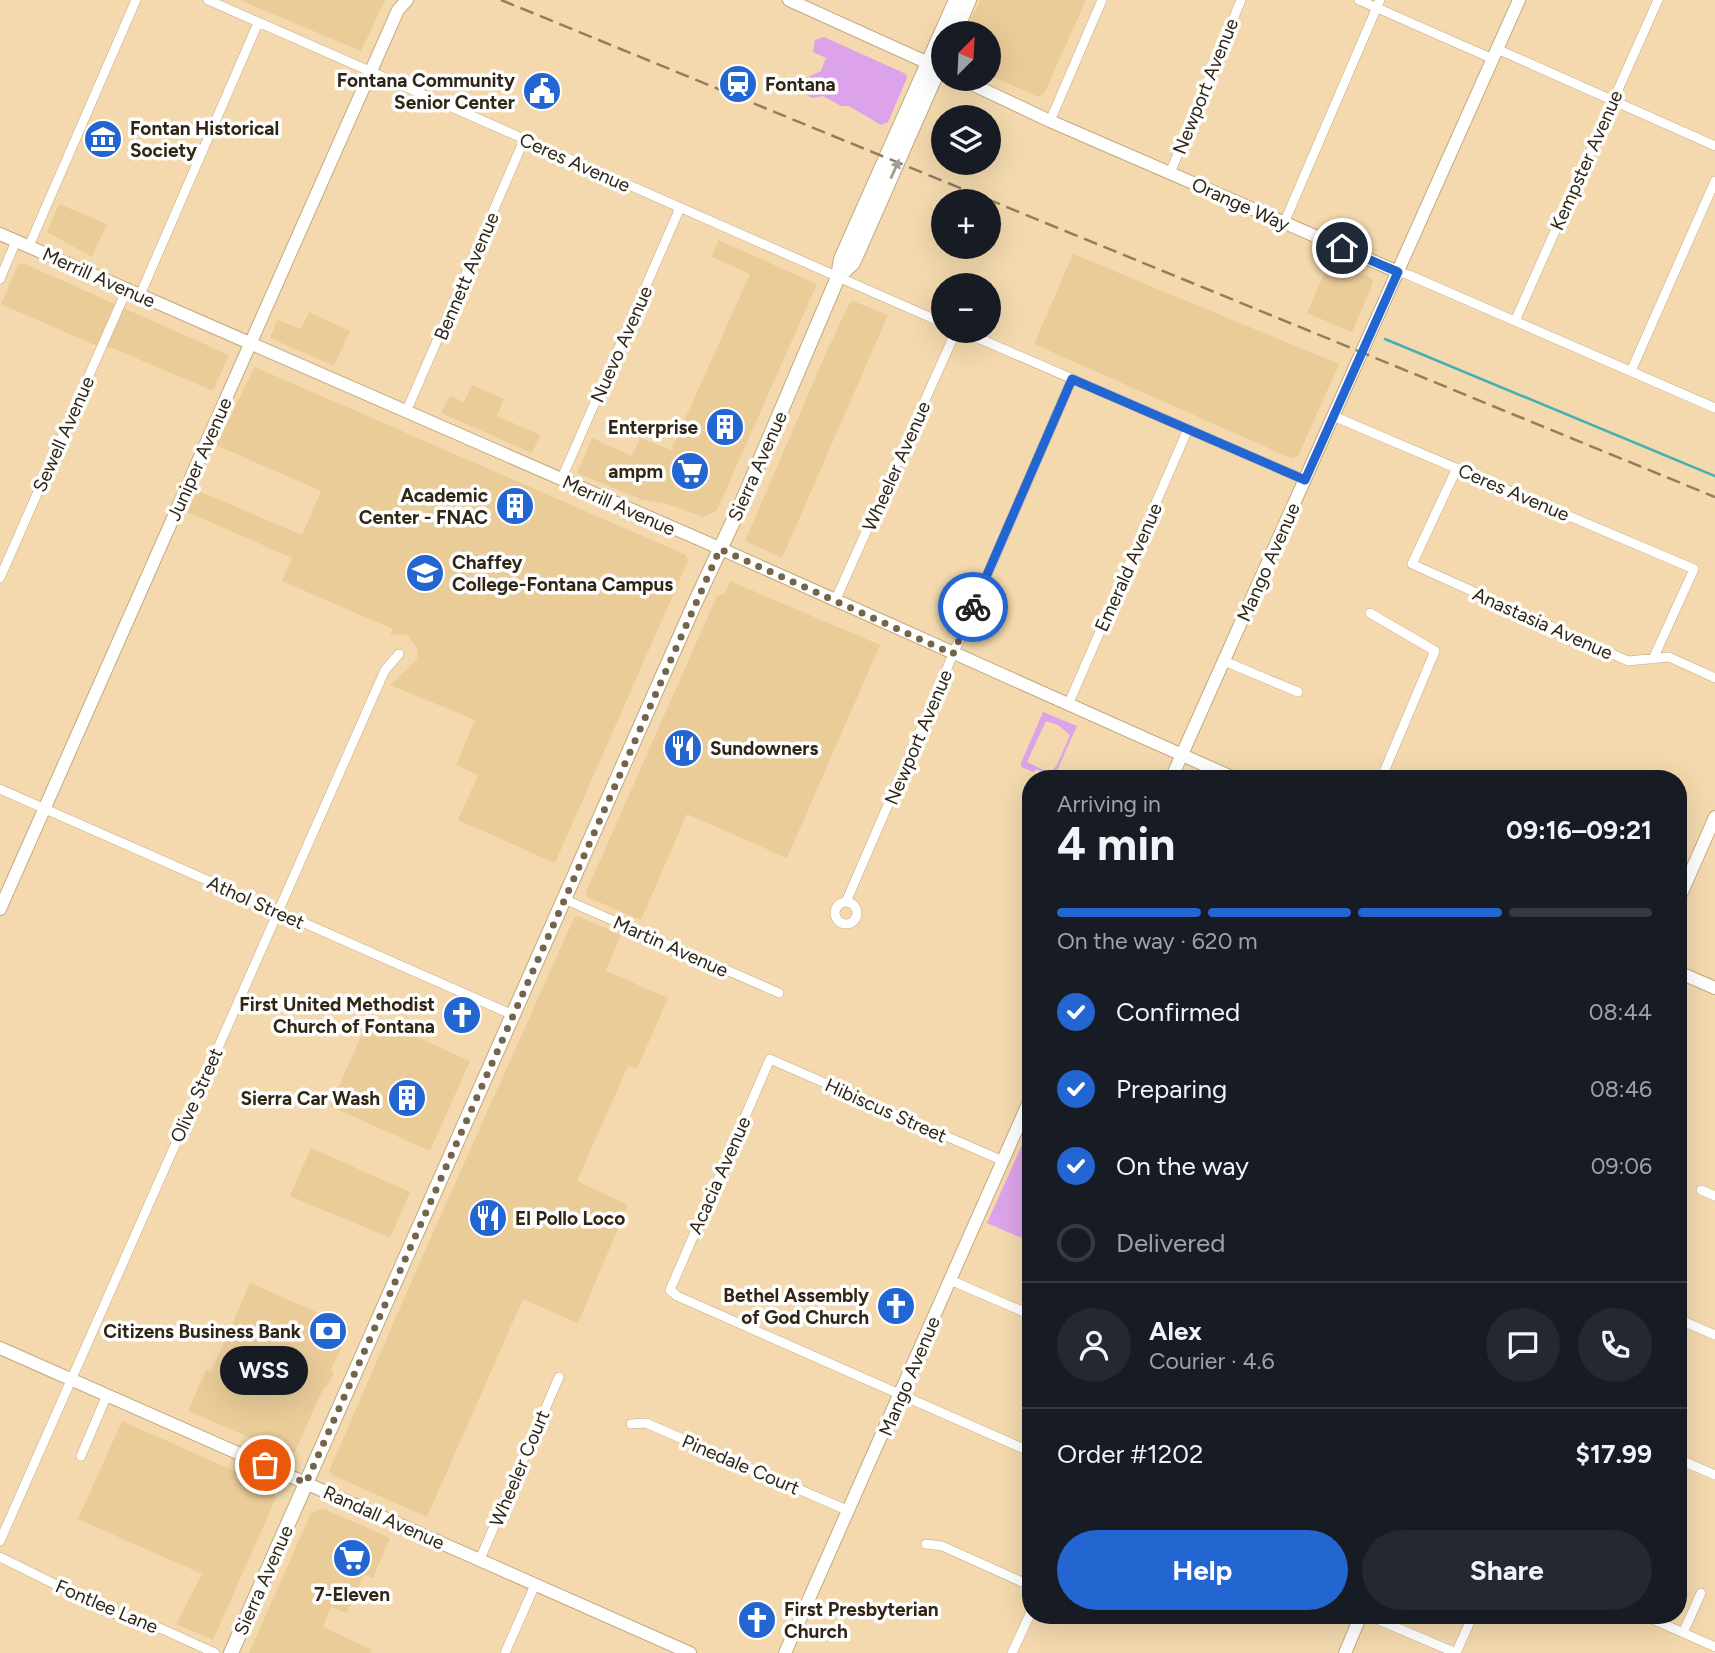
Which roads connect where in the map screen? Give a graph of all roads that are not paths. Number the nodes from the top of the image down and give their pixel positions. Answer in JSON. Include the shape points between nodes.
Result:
{"nodes":[{"id":1,"x":136,"y":0,"type":"edge"},
{"id":2,"x":208,"y":0,"type":"edge"},
{"id":3,"x":789,"y":0,"type":"edge"},
{"id":4,"x":956,"y":0,"type":"edge"},
{"id":5,"x":969,"y":0,"type":"edge"},
{"id":6,"x":1102,"y":0,"type":"edge"},
{"id":7,"x":1241,"y":0,"type":"edge"},
{"id":8,"x":1359,"y":0,"type":"edge"},
{"id":9,"x":1519,"y":0,"type":"edge"},
{"id":10,"x":1658,"y":0,"type":"edge"},
{"id":11,"x":400,"y":3,"type":"edge"},
{"id":12,"x":808,"y":4,"type":"edge"},
{"id":13,"x":1379,"y":4,"type":"edge"},
{"id":14,"x":950,"y":21,"type":"edge"},
{"id":15,"x":959,"y":21,"type":"edge"},
{"id":16,"x":258,"y":23,"type":"junction"},
{"id":17,"x":1495,"y":54,"type":"junction"},
{"id":18,"x":931,"y":62,"type":"edge"},
{"id":19,"x":372,"y":73,"type":"junction"},
{"id":20,"x":931,"y":79,"type":"edge"},
{"id":21,"x":986,"y":91,"type":"edge"},
{"id":22,"x":1612,"y":100,"type":"junction"},
{"id":23,"x":1050,"y":121,"type":"junction"},
{"id":24,"x":524,"y":140,"type":"junction"},
{"id":25,"x":1715,"y":146,"type":"edge"},
{"id":26,"x":1170,"y":173,"type":"junction"},
{"id":27,"x":1715,"y":181,"type":"edge"},
{"id":28,"x":680,"y":208,"type":"junction"},
{"id":29,"x":1284,"y":223,"type":"junction"},
{"id":30,"x":0,"y":233,"type":"edge"},
{"id":31,"x":16,"y":241,"type":"junction"},
{"id":32,"x":29,"y":246,"type":"junction"},
{"id":33,"x":1398,"y":272,"type":"junction"},
{"id":34,"x":838,"y":277,"type":"junction"},
{"id":35,"x":0,"y":279,"type":"edge"},
{"id":36,"x":127,"y":289,"type":"junction"},
{"id":37,"x":139,"y":295,"type":"junction"},
{"id":38,"x":931,"y":318,"type":"edge"},
{"id":39,"x":1515,"y":321,"type":"junction"},
{"id":40,"x":250,"y":343,"type":"junction"},
{"id":41,"x":951,"y":343,"type":"edge"},
{"id":42,"x":990,"y":343,"type":"edge"},
{"id":43,"x":1631,"y":371,"type":"junction"},
{"id":44,"x":1072,"y":379,"type":"junction"},
{"id":45,"x":1715,"y":408,"type":"edge"},
{"id":46,"x":406,"y":412,"type":"junction"},
{"id":47,"x":1334,"y":416,"type":"junction"},
{"id":48,"x":1188,"y":429,"type":"junction"},
{"id":49,"x":1457,"y":468,"type":"junction"},
{"id":50,"x":561,"y":480,"type":"junction"},
{"id":51,"x":1305,"y":480,"type":"junction"},
{"id":52,"x":720,"y":549,"type":"junction"},
{"id":53,"x":0,"y":578,"type":"edge"},
{"id":54,"x":835,"y":601,"type":"junction"},
{"id":55,"x":1370,"y":613,"type":"dead end"},
{"id":56,"x":399,"y":654,"type":"dead end"},
{"id":57,"x":953,"y":654,"type":"junction"},
{"id":58,"x":1653,"y":659,"type":"junction"},
{"id":59,"x":1224,"y":661,"type":"junction"},
{"id":60,"x":1715,"y":678,"type":"edge"},
{"id":61,"x":1298,"y":692,"type":"dead end"},
{"id":62,"x":1068,"y":705,"type":"junction"},
{"id":63,"x":1182,"y":756,"type":"junction"},
{"id":64,"x":1175,"y":770,"type":"edge"},
{"id":65,"x":1215,"y":770,"type":"edge"},
{"id":66,"x":1385,"y":770,"type":"edge"},
{"id":67,"x":0,"y":789,"type":"edge"},
{"id":68,"x":44,"y":809,"type":"junction"},
{"id":69,"x":1715,"y":817,"type":"edge"},
{"id":70,"x":1687,"y":881,"type":"edge"},
{"id":71,"x":564,"y":899,"type":"junction"},
{"id":72,"x":846,"y":902,"type":"dead end"},
{"id":73,"x":0,"y":909,"type":"edge"},
{"id":74,"x":278,"y":912,"type":"junction"},
{"id":75,"x":1687,"y":976,"type":"edge"},
{"id":76,"x":1715,"y":988,"type":"edge"},
{"id":77,"x":779,"y":993,"type":"dead end"},
{"id":78,"x":513,"y":1015,"type":"junction"},
{"id":79,"x":770,"y":1059,"type":"joint"},
{"id":80,"x":1022,"y":1118,"type":"edge"},
{"id":81,"x":1003,"y":1161,"type":"junction"},
{"id":82,"x":1701,"y":1190,"type":"dead end"},
{"id":83,"x":1715,"y":1196,"type":"edge"},
{"id":84,"x":950,"y":1280,"type":"junction"},
{"id":85,"x":1022,"y":1311,"type":"edge"},
{"id":86,"x":1687,"y":1323,"type":"edge"},
{"id":87,"x":1715,"y":1335,"type":"edge"},
{"id":88,"x":0,"y":1348,"type":"edge"},
{"id":89,"x":559,"y":1377,"type":"dead end"},
{"id":90,"x":71,"y":1379,"type":"junction"},
{"id":91,"x":107,"y":1395,"type":"junction"},
{"id":92,"x":901,"y":1395,"type":"junction"},
{"id":93,"x":631,"y":1424,"type":"dead end"},
{"id":94,"x":1022,"y":1448,"type":"edge"},
{"id":95,"x":81,"y":1456,"type":"dead end"},
{"id":96,"x":1687,"y":1463,"type":"edge"},
{"id":97,"x":1715,"y":1475,"type":"edge"},
{"id":98,"x":306,"y":1483,"type":"junction"},
{"id":99,"x":849,"y":1511,"type":"junction"},
{"id":100,"x":0,"y":1541,"type":"edge"},
{"id":101,"x":926,"y":1544,"type":"dead end"},
{"id":102,"x":0,"y":1558,"type":"edge"},
{"id":103,"x":480,"y":1559,"type":"junction"},
{"id":104,"x":1022,"y":1582,"type":"edge"},
{"id":105,"x":535,"y":1585,"type":"junction"},
{"id":106,"x":1700,"y":1593,"type":"dead end"},
{"id":107,"x":1025,"y":1624,"type":"edge"},
{"id":108,"x":1357,"y":1624,"type":"edge"},
{"id":109,"x":1388,"y":1624,"type":"edge"},
{"id":110,"x":1469,"y":1624,"type":"edge"},
{"id":111,"x":1663,"y":1624,"type":"edge"},
{"id":112,"x":1687,"y":1624,"type":"edge"},
{"id":113,"x":1687,"y":1624,"type":"edge"},
{"id":114,"x":1683,"y":1633,"type":"junction"},
{"id":115,"x":1715,"y":1647,"type":"edge"},
{"id":116,"x":215,"y":1653,"type":"edge"},
{"id":117,"x":231,"y":1653,"type":"edge"},
{"id":118,"x":505,"y":1653,"type":"edge"},
{"id":119,"x":691,"y":1653,"type":"edge"},
{"id":120,"x":785,"y":1653,"type":"edge"},
{"id":121,"x":1012,"y":1653,"type":"edge"},
{"id":122,"x":1345,"y":1653,"type":"edge"},
{"id":123,"x":1456,"y":1653,"type":"edge"}],
"edges":[{"from":1,"to":32,"type":"street"},
{"from":2,"to":16,"type":"street","name":"Ceres Avenue"},
{"from":3,"to":12,"type":"street"},
{"from":4,"to":14,"type":"main road","name":"Sierra Avenue"},
{"from":5,"to":15,"type":"main road"},
{"from":6,"to":23,"type":"street"},
{"from":7,"to":26,"type":"street","name":"Newport Avenue"},
{"from":8,"to":13,"type":"street"},
{"from":9,"to":17,"type":"street","name":"Mango Avenue"},
{"from":10,"to":22,"type":"street","name":"Kempster Avenue"},
{"from":11,"to":19,"type":"street","name":"Juniper Avenue"},
{"from":12,"to":18,"type":"street"},
{"from":13,"to":17,"type":"street"},
{"from":13,"to":29,"type":"street"},
{"from":16,"to":19,"type":"street","name":"Ceres Avenue"},
{"from":16,"to":37,"type":"street"},
{"from":17,"to":22,"type":"street"},
{"from":17,"to":33,"type":"street","name":"Mango Avenue"},
{"from":19,"to":24,"type":"street","name":"Ceres Avenue"},
{"from":19,"to":40,"type":"street","name":"Juniper Avenue"},
{"from":20,"to":34,"type":"main road","name":"Sierra Avenue","via":[[841,259]]},
{"from":21,"to":23,"type":"street","name":"Orange Way"},
{"from":22,"to":25,"type":"street"},
{"from":22,"to":39,"type":"street","name":"Kempster Avenue"},
{"from":23,"to":26,"type":"street","name":"Orange Way"},
{"from":24,"to":28,"type":"street","name":"Ceres Avenue"},
{"from":24,"to":46,"type":"street","name":"Bennett Avenue"},
{"from":26,"to":29,"type":"street","name":"Orange Way"},
{"from":27,"to":43,"type":"street"},
{"from":28,"to":34,"type":"street","name":"Ceres Avenue"},
{"from":28,"to":50,"type":"street","name":"Nuevo Avenue"},
{"from":29,"to":33,"type":"street","name":"Orange Way"},
{"from":30,"to":31,"type":"street","name":"Merrill Avenue"},
{"from":31,"to":32,"type":"street","name":"Merrill Avenue"},
{"from":31,"to":35,"type":"street"},
{"from":32,"to":36,"type":"street","name":"Merrill Avenue"},
{"from":33,"to":39,"type":"street","name":"Orange Way"},
{"from":33,"to":47,"type":"street","name":"Mango Avenue"},
{"from":34,"to":38,"type":"street","name":"Ceres Avenue"},
{"from":34,"to":52,"type":"main road","name":"Sierra Avenue"},
{"from":36,"to":37,"type":"street","name":"Merrill Avenue"},
{"from":36,"to":53,"type":"street","name":"Sewell Avenue"},
{"from":37,"to":40,"type":"street","name":"Merrill Avenue"},
{"from":39,"to":43,"type":"street","name":"Orange Way"},
{"from":40,"to":46,"type":"street","name":"Merrill Avenue"},
{"from":40,"to":68,"type":"street","name":"Juniper Avenue"},
{"from":41,"to":54,"type":"street","name":"Wheeler Avenue"},
{"from":42,"to":44,"type":"street"},
{"from":43,"to":45,"type":"street","name":"Orange Way"},
{"from":44,"to":48,"type":"street"},
{"from":44,"to":57,"type":"street","name":"Newport Avenue"},
{"from":46,"to":50,"type":"street","name":"Merrill Avenue"},
{"from":47,"to":49,"type":"street","name":"Ceres Avenue"},
{"from":47,"to":51,"type":"street","name":"Mango Avenue"},
{"from":48,"to":51,"type":"street"},
{"from":48,"to":62,"type":"street","name":"Emerald Avenue"},
{"from":49,"to":58,"type":"street","name":"Ceres Avenue","via":[[1694,569]]},
{"from":49,"to":58,"type":"street","name":"Anastasia Avenue","via":[[1412,564],[1628,661]]},
{"from":50,"to":52,"type":"street","name":"Merrill Avenue"},
{"from":51,"to":59,"type":"street","name":"Mango Avenue"},
{"from":52,"to":54,"type":"street","name":"Merrill Avenue"},
{"from":52,"to":71,"type":"main road","name":"Sierra Avenue"},
{"from":54,"to":57,"type":"street","name":"Merrill Avenue"},
{"from":55,"to":66,"type":"street","via":[[1435,651]]},
{"from":56,"to":74,"type":"street","name":"Olive Street","via":[[385,670]]},
{"from":57,"to":62,"type":"street","name":"Merrill Avenue"},
{"from":57,"to":72,"type":"street","name":"Newport Avenue"},
{"from":58,"to":60,"type":"street","name":"Anastasia Avenue","via":[[1669,657]]},
{"from":59,"to":61,"type":"street"},
{"from":59,"to":63,"type":"street","name":"Mango Avenue"},
{"from":62,"to":63,"type":"street","name":"Merrill Avenue"},
{"from":63,"to":64,"type":"street","name":"Mango Avenue"},
{"from":63,"to":65,"type":"street","name":"Merrill Avenue"},
{"from":67,"to":68,"type":"street","name":"Athol Street"},
{"from":68,"to":73,"type":"street","name":"Juniper Avenue"},
{"from":68,"to":74,"type":"street","name":"Athol Street"},
{"from":69,"to":70,"type":"street"},
{"from":71,"to":77,"type":"street","name":"Martin Avenue"},
{"from":71,"to":78,"type":"main road","name":"Sierra Avenue"},
{"from":74,"to":78,"type":"street","name":"Athol Street"},
{"from":74,"to":90,"type":"street","name":"Olive Street"},
{"from":75,"to":76,"type":"street"},
{"from":78,"to":98,"type":"main road","name":"Sierra Avenue"},
{"from":79,"to":81,"type":"street","name":"Hibiscus Street"},
{"from":79,"to":92,"type":"street","name":"Acacia Avenue","via":[[670,1290]]},
{"from":80,"to":81,"type":"street","name":"Mango Avenue"},
{"from":81,"to":84,"type":"street","name":"Mango Avenue"},
{"from":82,"to":83,"type":"street"},
{"from":84,"to":85,"type":"street"},
{"from":84,"to":92,"type":"street","name":"Mango Avenue"},
{"from":86,"to":87,"type":"street"},
{"from":88,"to":90,"type":"street","name":"Randall Avenue"},
{"from":89,"to":103,"type":"street","name":"Wheeler Court"},
{"from":90,"to":91,"type":"street","name":"Randall Avenue"},
{"from":90,"to":100,"type":"street","name":"Olive Street"},
{"from":91,"to":95,"type":"street"},
{"from":91,"to":98,"type":"street","name":"Randall Avenue"},
{"from":92,"to":94,"type":"street"},
{"from":92,"to":99,"type":"street","name":"Mango Avenue"},
{"from":93,"to":99,"type":"street","name":"Pinedale Court","via":[[646,1423]]},
{"from":96,"to":97,"type":"street"},
{"from":98,"to":103,"type":"street","name":"Randall Avenue"},
{"from":98,"to":117,"type":"main road","name":"Sierra Avenue"},
{"from":99,"to":120,"type":"street","name":"Mango Avenue"},
{"from":101,"to":104,"type":"street","via":[[942,1546]]},
{"from":102,"to":116,"type":"street","name":"Fontlee Lane","via":[[113,1613]]},
{"from":103,"to":105,"type":"street","name":"Randall Avenue"},
{"from":105,"to":118,"type":"street"},
{"from":105,"to":119,"type":"street","name":"Randall Avenue"},
{"from":106,"to":112,"type":"street"},
{"from":107,"to":121,"type":"street"},
{"from":108,"to":122,"type":"street"},
{"from":109,"to":123,"type":"street"},
{"from":110,"to":123,"type":"street"},
{"from":111,"to":114,"type":"street"},
{"from":113,"to":114,"type":"street"},
{"from":114,"to":115,"type":"street"}]}
